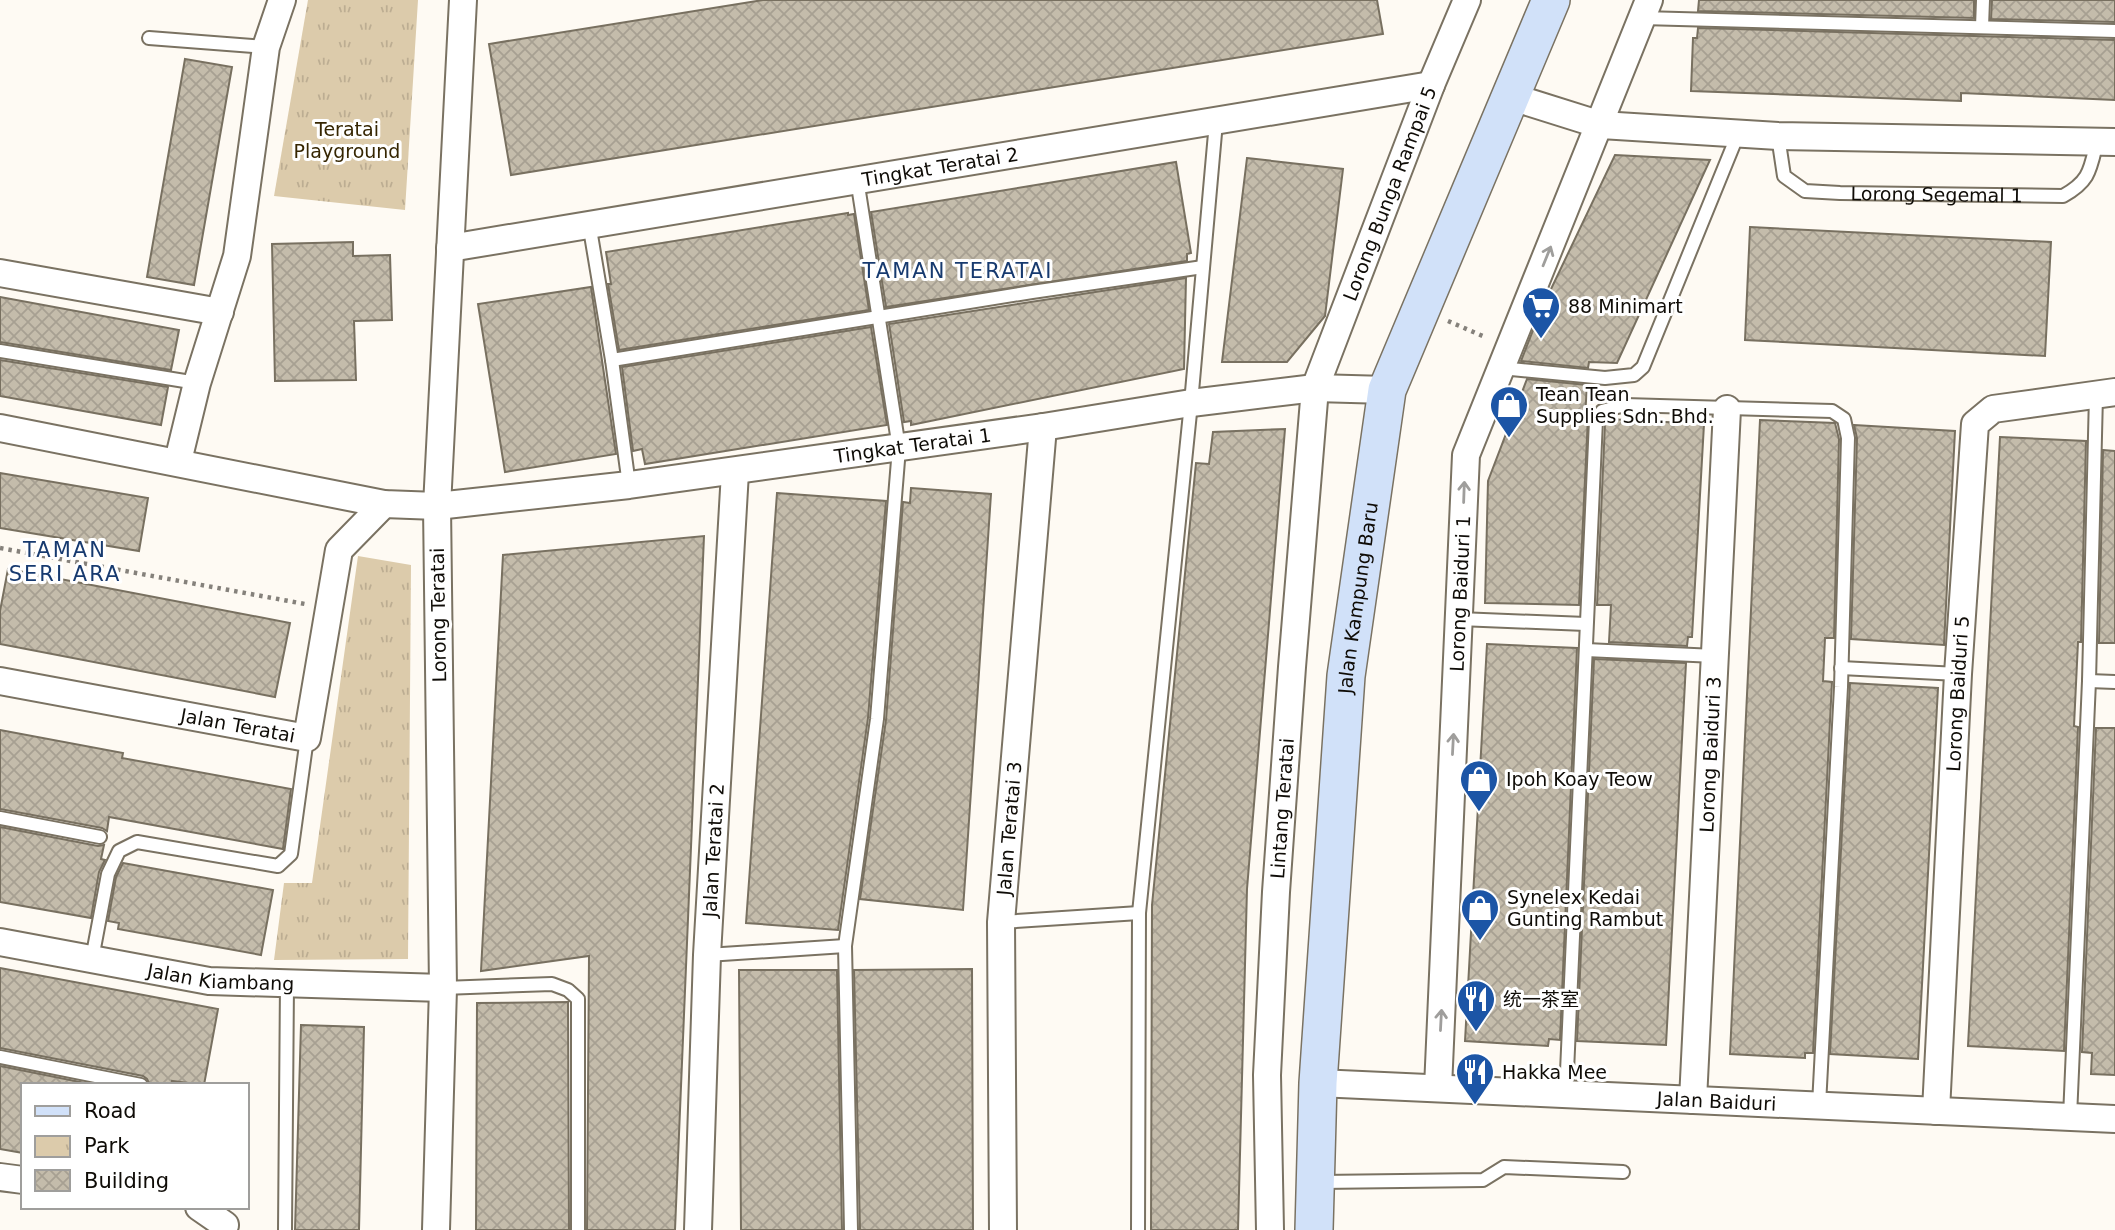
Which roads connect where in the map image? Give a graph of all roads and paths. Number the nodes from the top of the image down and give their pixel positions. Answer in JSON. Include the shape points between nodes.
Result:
{"nodes":[{"id":1,"x":282,"y":0,"type":"edge"},
{"id":2,"x":463,"y":0,"type":"edge"},
{"id":3,"x":1467,"y":0,"type":"edge"},
{"id":4,"x":1551,"y":0,"type":"edge"},
{"id":5,"x":1983,"y":0,"type":"edge"},
{"id":6,"x":1646,"y":9,"type":"edge"},
{"id":7,"x":1982,"y":27,"type":"junction"},
{"id":8,"x":2115,"y":31,"type":"edge"},
{"id":9,"x":149,"y":38,"type":"dead end"},
{"id":10,"x":266,"y":47,"type":"junction"},
{"id":11,"x":1432,"y":85,"type":"junction"},
{"id":12,"x":1512,"y":97,"type":"junction"},
{"id":13,"x":1216,"y":122,"type":"junction"},
{"id":14,"x":1601,"y":125,"type":"junction"},
{"id":15,"x":1738,"y":134,"type":"junction"},
{"id":16,"x":1778,"y":136,"type":"junction"},
{"id":17,"x":2106,"y":142,"type":"edge"},
{"id":18,"x":857,"y":179,"type":"junction"},
{"id":19,"x":589,"y":223,"type":"junction"},
{"id":20,"x":450,"y":248,"type":"junction"},
{"id":21,"x":1203,"y":267,"type":"junction"},
{"id":22,"x":0,"y":273,"type":"edge"},
{"id":23,"x":1421,"y":310,"type":"junction"},
{"id":24,"x":220,"y":312,"type":"junction"},
{"id":25,"x":880,"y":316,"type":"junction"},
{"id":26,"x":0,"y":351,"type":"edge"},
{"id":27,"x":1506,"y":358,"type":"junction"},
{"id":28,"x":612,"y":360,"type":"junction"},
{"id":29,"x":197,"y":383,"type":"junction"},
{"id":30,"x":1315,"y":388,"type":"junction"},
{"id":31,"x":1387,"y":390,"type":"junction"},
{"id":32,"x":2106,"y":393,"type":"edge"},
{"id":33,"x":1191,"y":403,"type":"junction"},
{"id":34,"x":1727,"y":409,"type":"junction"},
{"id":35,"x":1043,"y":427,"type":"junction"},
{"id":36,"x":0,"y":428,"type":"edge"},
{"id":37,"x":899,"y":448,"type":"junction"},
{"id":38,"x":177,"y":461,"type":"junction"},
{"id":39,"x":736,"y":471,"type":"junction"},
{"id":40,"x":629,"y":485,"type":"junction"},
{"id":41,"x":384,"y":504,"type":"junction"},
{"id":42,"x":437,"y":506,"type":"junction"},
{"id":43,"x":0,"y":548,"type":"edge"},
{"id":44,"x":329,"y":609,"type":"junction"},
{"id":45,"x":1459,"y":619,"type":"junction"},
{"id":46,"x":1586,"y":624,"type":"junction"},
{"id":47,"x":1586,"y":650,"type":"junction"},
{"id":48,"x":1715,"y":656,"type":"junction"},
{"id":49,"x":1841,"y":668,"type":"junction"},
{"id":50,"x":1958,"y":674,"type":"junction"},
{"id":51,"x":0,"y":681,"type":"edge"},
{"id":52,"x":2089,"y":681,"type":"junction"},
{"id":53,"x":2115,"y":682,"type":"edge"},
{"id":54,"x":307,"y":738,"type":"junction"},
{"id":55,"x":0,"y":818,"type":"edge"},
{"id":56,"x":100,"y":837,"type":"dead end"},
{"id":57,"x":1139,"y":914,"type":"junction"},
{"id":58,"x":1001,"y":922,"type":"junction"},
{"id":59,"x":0,"y":942,"type":"edge"},
{"id":60,"x":845,"y":946,"type":"junction"},
{"id":61,"x":707,"y":955,"type":"junction"},
{"id":62,"x":92,"y":959,"type":"junction"},
{"id":63,"x":287,"y":983,"type":"junction"},
{"id":64,"x":443,"y":988,"type":"junction"},
{"id":65,"x":0,"y":1057,"type":"edge"},
{"id":66,"x":131,"y":1083,"type":"edge"},
{"id":67,"x":1318,"y":1083,"type":"junction"},
{"id":68,"x":1438,"y":1088,"type":"junction"},
{"id":69,"x":1566,"y":1094,"type":"junction"},
{"id":70,"x":1693,"y":1100,"type":"junction"},
{"id":71,"x":1819,"y":1105,"type":"junction"},
{"id":72,"x":1936,"y":1111,"type":"junction"},
{"id":73,"x":2070,"y":1117,"type":"junction"},
{"id":74,"x":2115,"y":1119,"type":"edge"},
{"id":75,"x":1623,"y":1172,"type":"dead end"},
{"id":76,"x":0,"y":1177,"type":"edge"},
{"id":77,"x":21,"y":1181,"type":"edge"},
{"id":78,"x":1316,"y":1182,"type":"junction"},
{"id":79,"x":201,"y":1209,"type":"edge"},
{"id":80,"x":225,"y":1228,"type":"edge"},
{"id":81,"x":285,"y":1230,"type":"edge"},
{"id":82,"x":436,"y":1230,"type":"edge"},
{"id":83,"x":578,"y":1230,"type":"edge"},
{"id":84,"x":698,"y":1230,"type":"edge"},
{"id":85,"x":851,"y":1230,"type":"edge"},
{"id":86,"x":1003,"y":1230,"type":"edge"},
{"id":87,"x":1138,"y":1230,"type":"edge"},
{"id":88,"x":1269,"y":1230,"type":"edge"},
{"id":89,"x":1314,"y":1230,"type":"edge"}],
"edges":[{"from":1,"to":10,"type":"street"},
{"from":2,"to":20,"type":"street","name":"Lorong Teratai"},
{"from":3,"to":11,"type":"street","name":"Lorong Bunga Rampai 5"},
{"from":4,"to":12,"type":"street","name":"Jalan Kampung Baru"},
{"from":5,"to":7,"type":"lane"},
{"from":6,"to":7,"type":"lane"},
{"from":6,"to":14,"type":"street"},
{"from":7,"to":8,"type":"lane"},
{"from":9,"to":10,"type":"lane"},
{"from":10,"to":24,"type":"street","via":[[236,256]]},
{"from":11,"to":13,"type":"street","name":"Tingkat Teratai 2"},
{"from":11,"to":30,"type":"street","name":"Lorong Bunga Rampai 5"},
{"from":12,"to":14,"type":"street","name":"Lorong Segemal 1"},
{"from":12,"to":23,"type":"street","name":"Jalan Kampung Baru"},
{"from":13,"to":18,"type":"street","name":"Tingkat Teratai 2"},
{"from":13,"to":21,"type":"lane"},
{"from":14,"to":15,"type":"street","name":"Lorong Segemal 1"},
{"from":27,"to":14,"type":"street","name":"Lorong Baiduri 1","one_way":true},
{"from":15,"to":16,"type":"street","name":"Lorong Segemal 1"},
{"from":15,"to":27,"type":"lane","via":[[1643,367],[1634,375],[1605,377]]},
{"from":16,"to":17,"type":"street","name":"Lorong Segemal 1"},
{"from":16,"to":17,"type":"lane","name":"Lorong Segemal 1","via":[[1784,176],[1805,191],[1840,193],[2063,196],[2088,177]]},
{"from":18,"to":19,"type":"street","name":"Tingkat Teratai 2"},
{"from":18,"to":25,"type":"lane"},
{"from":19,"to":20,"type":"street","name":"Tingkat Teratai 2"},
{"from":19,"to":28,"type":"lane"},
{"from":20,"to":42,"type":"street","name":"Lorong Teratai"},
{"from":21,"to":25,"type":"lane"},
{"from":21,"to":33,"type":"lane"},
{"from":22,"to":24,"type":"street"},
{"from":23,"to":27,"type":"path"},
{"from":23,"to":31,"type":"street","name":"Jalan Kampung Baru"},
{"from":24,"to":29,"type":"street"},
{"from":25,"to":28,"type":"lane"},
{"from":25,"to":37,"type":"lane"},
{"from":26,"to":29,"type":"lane"},
{"from":45,"to":27,"type":"street","name":"Lorong Baiduri 1","one_way":true,"via":[[1466,455]]},
{"from":28,"to":40,"type":"lane"},
{"from":29,"to":38,"type":"street"},
{"from":30,"to":31,"type":"street","name":"Tingkat Teratai 1"},
{"from":30,"to":33,"type":"street","name":"Tingkat Teratai 1"},
{"from":30,"to":88,"type":"street","name":"Lintang Teratai","via":[[1276,892],[1267,1075]]},
{"from":31,"to":67,"type":"street","name":"Jalan Kampung Baru","via":[[1346,676]]},
{"from":32,"to":50,"type":"street","name":"Lorong Baiduri 5","via":[[1993,409],[1975,424]]},
{"from":32,"to":52,"type":"lane"},
{"from":33,"to":35,"type":"street","name":"Tingkat Teratai 1"},
{"from":33,"to":57,"type":"lane"},
{"from":34,"to":46,"type":"lane","via":[[1625,405],[1602,411],[1595,420]]},
{"from":34,"to":48,"type":"street","name":"Lorong Baiduri 3"},
{"from":34,"to":49,"type":"lane","via":[[1832,411],[1844,419],[1848,438]]},
{"from":35,"to":37,"type":"street","name":"Tingkat Teratai 1"},
{"from":35,"to":58,"type":"street","name":"Jalan Teratai 3"},
{"from":36,"to":38,"type":"street"},
{"from":37,"to":39,"type":"street","name":"Tingkat Teratai 1"},
{"from":37,"to":60,"type":"lane","via":[[877,719]]},
{"from":38,"to":41,"type":"street"},
{"from":39,"to":40,"type":"street","name":"Tingkat Teratai 1"},
{"from":39,"to":61,"type":"street","name":"Jalan Teratai 2"},
{"from":40,"to":42,"type":"street","name":"Tingkat Teratai 1"},
{"from":41,"to":42,"type":"street"},
{"from":41,"to":44,"type":"street","name":"Jalan Teratai","via":[[339,550]]},
{"from":42,"to":64,"type":"street","name":"Lorong Teratai"},
{"from":43,"to":44,"type":"path"},
{"from":44,"to":54,"type":"street","name":"Jalan Teratai"},
{"from":45,"to":46,"type":"lane"},
{"from":68,"to":45,"type":"street","name":"Lorong Baiduri 1","one_way":true},
{"from":46,"to":47,"type":"lane"},
{"from":47,"to":48,"type":"lane"},
{"from":47,"to":69,"type":"lane"},
{"from":48,"to":70,"type":"street","name":"Lorong Baiduri 3"},
{"from":49,"to":50,"type":"lane"},
{"from":49,"to":71,"type":"lane"},
{"from":50,"to":72,"type":"street","name":"Lorong Baiduri 5"},
{"from":51,"to":54,"type":"street","name":"Jalan Teratai"},
{"from":52,"to":53,"type":"lane"},
{"from":52,"to":73,"type":"lane"},
{"from":54,"to":62,"type":"lane","via":[[291,854],[278,866],[137,842],[119,851],[107,874]]},
{"from":55,"to":56,"type":"lane"},
{"from":57,"to":58,"type":"lane"},
{"from":57,"to":87,"type":"lane"},
{"from":58,"to":86,"type":"street","name":"Jalan Teratai 3"},
{"from":59,"to":62,"type":"street","name":"Jalan Kiambang"},
{"from":60,"to":61,"type":"lane"},
{"from":60,"to":85,"type":"lane"},
{"from":61,"to":84,"type":"street","name":"Jalan Teratai 2"},
{"from":62,"to":63,"type":"street","name":"Jalan Kiambang","via":[[209,981]]},
{"from":63,"to":64,"type":"street","name":"Jalan Kiambang"},
{"from":63,"to":81,"type":"lane"},
{"from":64,"to":82,"type":"street","name":"Lorong Teratai"},
{"from":64,"to":83,"type":"lane","via":[[552,984],[578,999]]},
{"from":65,"to":66,"type":"lane"},
{"from":67,"to":68,"type":"street","name":"Jalan Baiduri"},
{"from":67,"to":78,"type":"street","name":"Jalan Kampung Baru"},
{"from":68,"to":69,"type":"street","name":"Jalan Baiduri"},
{"from":69,"to":70,"type":"street","name":"Jalan Baiduri"},
{"from":70,"to":71,"type":"street","name":"Jalan Baiduri"},
{"from":71,"to":72,"type":"street","name":"Jalan Baiduri"},
{"from":72,"to":73,"type":"street","name":"Jalan Baiduri"},
{"from":73,"to":74,"type":"street","name":"Jalan Baiduri"},
{"from":75,"to":78,"type":"lane","via":[[1504,1167],[1483,1180]]},
{"from":76,"to":77,"type":"street"},
{"from":78,"to":89,"type":"street","name":"Jalan Kampung Baru"},
{"from":79,"to":80,"type":"street"}]}
